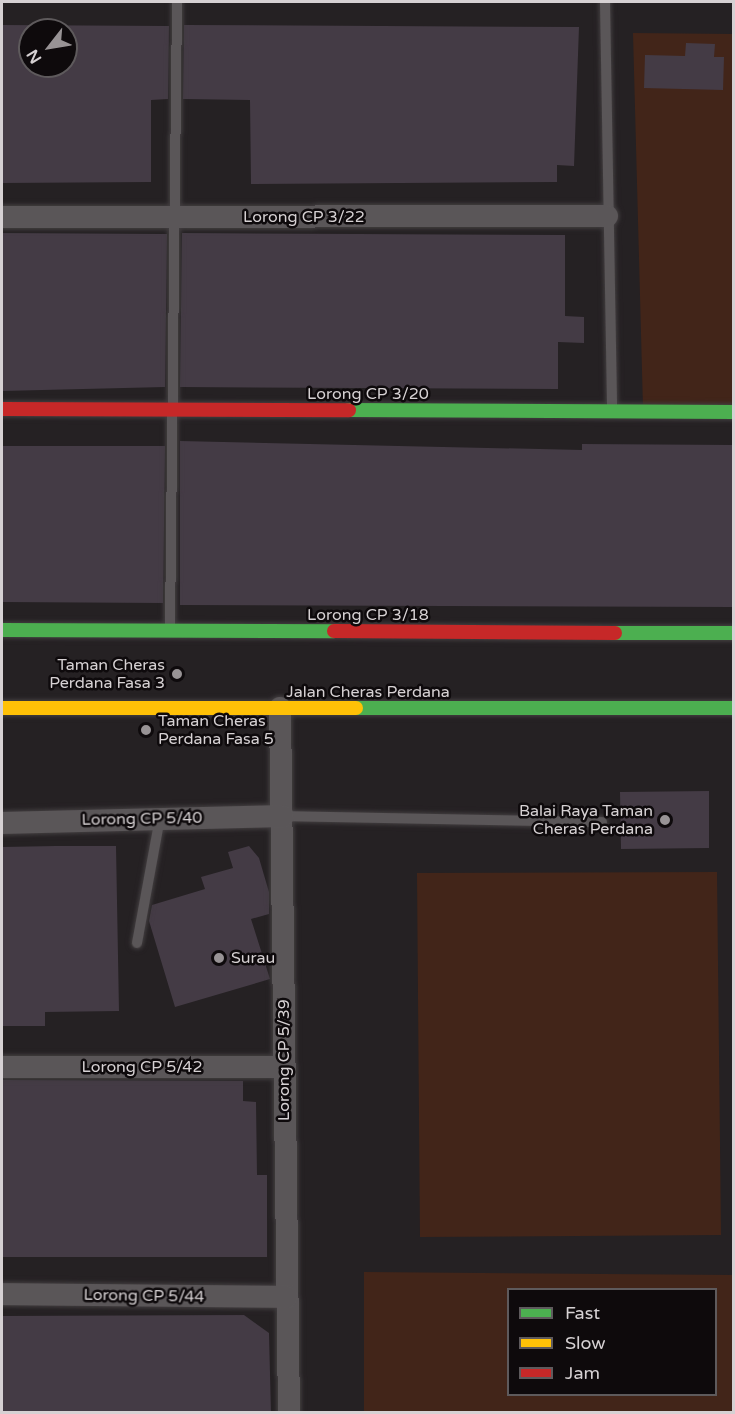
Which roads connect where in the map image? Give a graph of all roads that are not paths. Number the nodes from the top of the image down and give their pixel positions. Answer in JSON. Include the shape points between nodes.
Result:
{"nodes":[{"id":1,"x":177,"y":2,"type":"edge"},
{"id":2,"x":605,"y":2,"type":"edge"},
{"id":3,"x":607,"y":216,"type":"junction"},
{"id":4,"x":173,"y":217,"type":"junction"},
{"id":5,"x":2,"y":218,"type":"edge"},
{"id":6,"x":2,"y":409,"type":"edge"},
{"id":7,"x":173,"y":410,"type":"junction"},
{"id":8,"x":612,"y":412,"type":"junction"},
{"id":9,"x":734,"y":412,"type":"edge"},
{"id":10,"x":2,"y":630,"type":"edge"},
{"id":11,"x":170,"y":630,"type":"junction"},
{"id":12,"x":734,"y":633,"type":"edge"},
{"id":13,"x":2,"y":708,"type":"edge"},
{"id":14,"x":280,"y":708,"type":"junction"},
{"id":15,"x":734,"y":708,"type":"edge"},
{"id":16,"x":283,"y":816,"type":"junction"},
{"id":17,"x":160,"y":818,"type":"junction"},
{"id":18,"x":602,"y":822,"type":"dead end"},
{"id":19,"x":2,"y":823,"type":"edge"},
{"id":20,"x":137,"y":943,"type":"dead end"},
{"id":21,"x":2,"y":1067,"type":"edge"},
{"id":22,"x":284,"y":1067,"type":"junction"},
{"id":23,"x":2,"y":1294,"type":"edge"},
{"id":24,"x":287,"y":1297,"type":"junction"},
{"id":25,"x":289,"y":1413,"type":"edge"}],
"edges":[{"from":1,"to":4,"type":"lane"},
{"from":2,"to":3,"type":"lane"},
{"from":3,"to":4,"type":"street","name":"Lorong CP 3/22"},
{"from":3,"to":8,"type":"lane"},
{"from":4,"to":5,"type":"street","name":"Lorong CP 3/22"},
{"from":4,"to":7,"type":"lane"},
{"from":6,"to":7,"type":"street","name":"Lorong CP 3/20"},
{"from":7,"to":8,"type":"street","name":"Lorong CP 3/20"},
{"from":7,"to":11,"type":"lane"},
{"from":8,"to":9,"type":"street","name":"Lorong CP 3/20"},
{"from":10,"to":11,"type":"street","name":"Lorong CP 3/18"},
{"from":11,"to":12,"type":"street","name":"Lorong CP 3/18"},
{"from":13,"to":14,"type":"street","name":"Jalan Cheras Perdana"},
{"from":14,"to":15,"type":"street","name":"Jalan Cheras Perdana"},
{"from":14,"to":16,"type":"street","name":"Lorong CP 5/39"},
{"from":16,"to":17,"type":"street","name":"Lorong CP 5/40"},
{"from":16,"to":18,"type":"lane"},
{"from":16,"to":22,"type":"street","name":"Lorong CP 5/39"},
{"from":17,"to":19,"type":"street","name":"Lorong CP 5/40"},
{"from":17,"to":20,"type":"lane"},
{"from":21,"to":22,"type":"street","name":"Lorong CP 5/42"},
{"from":22,"to":24,"type":"street","name":"Lorong CP 5/39"},
{"from":23,"to":24,"type":"street","name":"Lorong CP 5/44"},
{"from":24,"to":25,"type":"street","name":"Lorong CP 5/39"}]}
